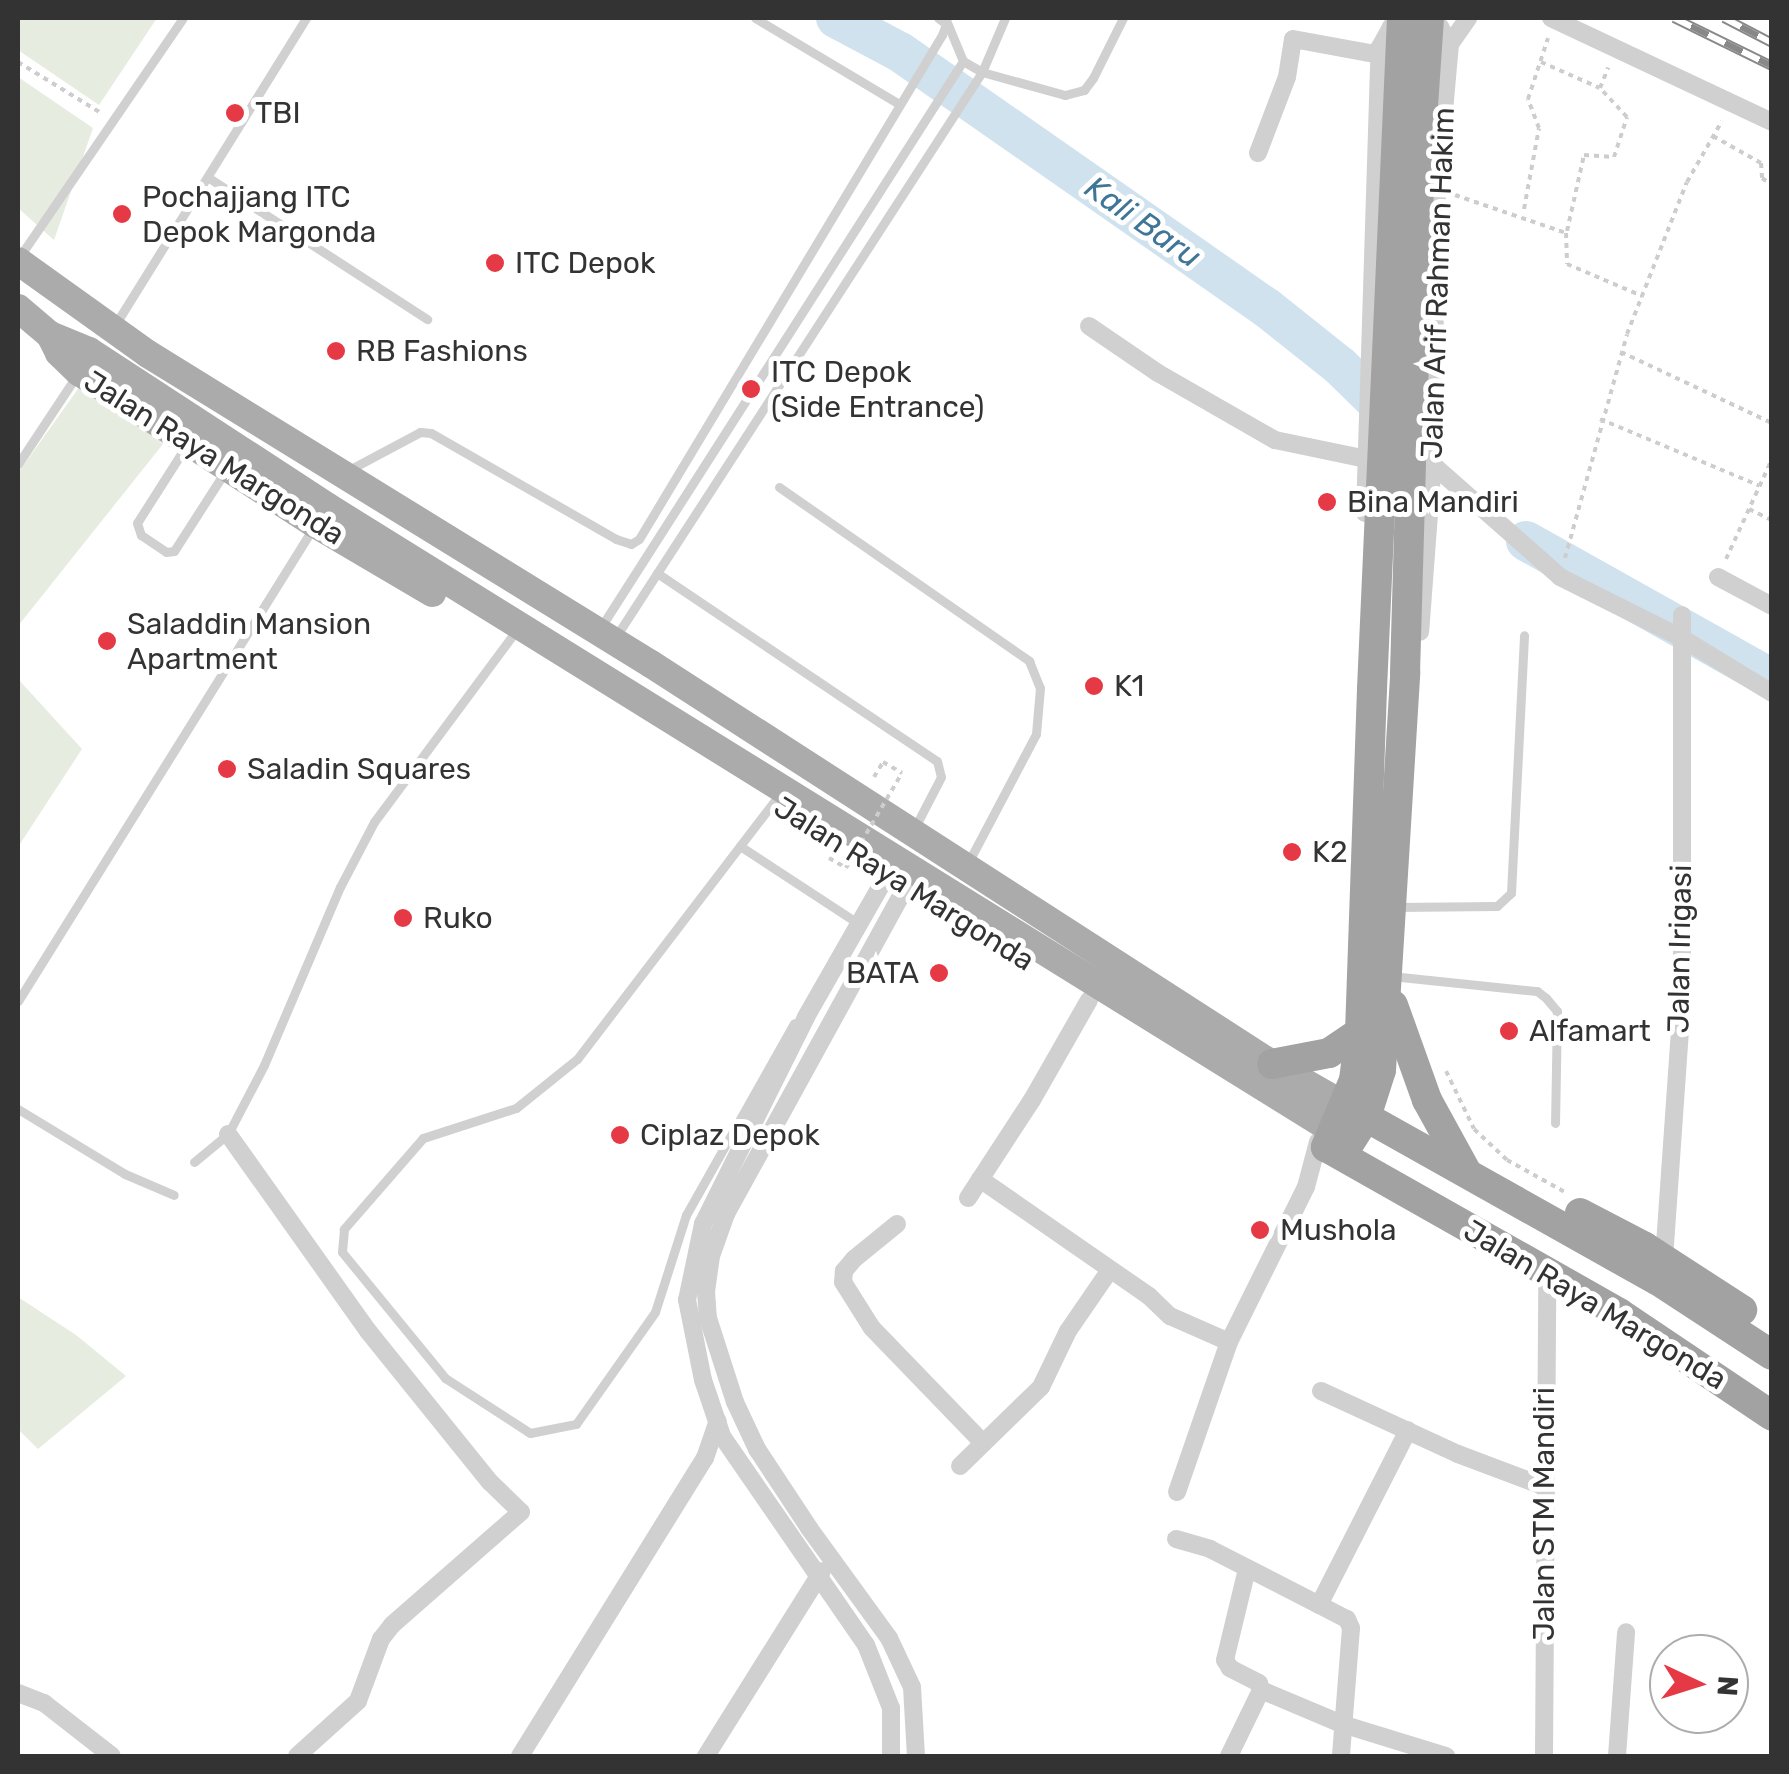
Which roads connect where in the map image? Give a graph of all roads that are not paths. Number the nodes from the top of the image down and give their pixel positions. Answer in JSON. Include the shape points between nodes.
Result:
{"nodes":[{"id":1,"x":183,"y":18,"type":"edge"},
{"id":2,"x":306,"y":18,"type":"edge"},
{"id":3,"x":754,"y":18,"type":"edge"},
{"id":4,"x":1005,"y":18,"type":"edge"},
{"id":5,"x":1123,"y":18,"type":"edge"},
{"id":6,"x":1429,"y":18,"type":"edge"},
{"id":7,"x":1468,"y":18,"type":"edge"},
{"id":8,"x":1553,"y":18,"type":"edge"},
{"id":9,"x":943,"y":20,"type":"edge"},
{"id":10,"x":1392,"y":23,"type":"edge"},
{"id":11,"x":1450,"y":44,"type":"junction"},
{"id":12,"x":1380,"y":56,"type":"junction"},
{"id":13,"x":963,"y":60,"type":"junction"},
{"id":14,"x":982,"y":72,"type":"junction"},
{"id":15,"x":899,"y":104,"type":"junction"},
{"id":16,"x":1772,"y":122,"type":"edge"},
{"id":17,"x":1258,"y":153,"type":"dead end"},
{"id":18,"x":208,"y":178,"type":"junction"},
{"id":19,"x":18,"y":261,"type":"edge"},
{"id":20,"x":18,"y":308,"type":"edge"},
{"id":21,"x":427,"y":320,"type":"dead end"},
{"id":22,"x":1089,"y":326,"type":"dead end"},
{"id":23,"x":111,"y":331,"type":"junction"},
{"id":24,"x":50,"y":335,"type":"junction"},
{"id":25,"x":79,"y":372,"type":"junction"},
{"id":26,"x":188,"y":443,"type":"junction"},
{"id":27,"x":1366,"y":460,"type":"junction"},
{"id":28,"x":18,"y":464,"type":"edge"},
{"id":29,"x":1432,"y":464,"type":"junction"},
{"id":30,"x":227,"y":469,"type":"junction"},
{"id":31,"x":345,"y":472,"type":"junction"},
{"id":32,"x":780,"y":487,"type":"dead end"},
{"id":33,"x":321,"y":516,"type":"junction"},
{"id":34,"x":656,"y":573,"type":"junction"},
{"id":35,"x":1718,"y":576,"type":"road end"},
{"id":36,"x":1772,"y":606,"type":"edge"},
{"id":37,"x":1680,"y":626,"type":"junction"},
{"id":38,"x":515,"y":631,"type":"junction"},
{"id":39,"x":1524,"y":635,"type":"dead end"},
{"id":40,"x":606,"y":636,"type":"junction"},
{"id":41,"x":1772,"y":693,"type":"edge"},
{"id":42,"x":1370,"y":730,"type":"junction"},
{"id":43,"x":1402,"y":731,"type":"junction"},
{"id":44,"x":779,"y":796,"type":"junction"},
{"id":45,"x":913,"y":831,"type":"junction"},
{"id":46,"x":740,"y":846,"type":"junction"},
{"id":47,"x":967,"y":866,"type":"junction"},
{"id":48,"x":896,"y":870,"type":"junction"},
{"id":49,"x":1392,"y":907,"type":"junction"},
{"id":50,"x":854,"y":920,"type":"junction"},
{"id":51,"x":1388,"y":982,"type":"junction"},
{"id":52,"x":1089,"y":1000,"type":"junction"},
{"id":53,"x":18,"y":1001,"type":"edge"},
{"id":54,"x":1360,"y":1032,"type":"junction"},
{"id":55,"x":1272,"y":1064,"type":"junction"},
{"id":56,"x":18,"y":1110,"type":"edge"},
{"id":57,"x":1555,"y":1123,"type":"dead end"},
{"id":58,"x":228,"y":1134,"type":"junction"},
{"id":59,"x":1340,"y":1134,"type":"junction"},
{"id":60,"x":194,"y":1162,"type":"dead end"},
{"id":61,"x":1477,"y":1177,"type":"junction"},
{"id":62,"x":980,"y":1179,"type":"junction"},
{"id":63,"x":174,"y":1195,"type":"dead end"},
{"id":64,"x":968,"y":1198,"type":"dead end"},
{"id":65,"x":897,"y":1224,"type":"dead end"},
{"id":66,"x":703,"y":1251,"type":"junction"},
{"id":67,"x":1664,"y":1259,"type":"junction"},
{"id":68,"x":1551,"y":1262,"type":"junction"},
{"id":69,"x":1110,"y":1270,"type":"junction"},
{"id":70,"x":1772,"y":1330,"type":"edge"},
{"id":71,"x":1229,"y":1342,"type":"junction"},
{"id":72,"x":1695,"y":1349,"type":"junction"},
{"id":73,"x":1772,"y":1355,"type":"edge"},
{"id":74,"x":1321,"y":1391,"type":"dead end"},
{"id":75,"x":1772,"y":1392,"type":"edge"},
{"id":76,"x":736,"y":1402,"type":"junction"},
{"id":77,"x":1772,"y":1416,"type":"edge"},
{"id":78,"x":718,"y":1422,"type":"junction"},
{"id":79,"x":1408,"y":1430,"type":"junction"},
{"id":80,"x":982,"y":1443,"type":"junction"},
{"id":81,"x":960,"y":1466,"type":"dead end"},
{"id":82,"x":1544,"y":1486,"type":"junction"},
{"id":83,"x":1177,"y":1492,"type":"dead end"},
{"id":84,"x":1176,"y":1539,"type":"dead end"},
{"id":85,"x":832,"y":1561,"type":"junction"},
{"id":86,"x":1247,"y":1569,"type":"junction"},
{"id":87,"x":818,"y":1576,"type":"junction"},
{"id":88,"x":1319,"y":1605,"type":"junction"},
{"id":89,"x":1626,"y":1632,"type":"dead end"},
{"id":90,"x":1261,"y":1690,"type":"junction"},
{"id":91,"x":24,"y":1694,"type":"edge"},
{"id":92,"x":1342,"y":1724,"type":"junction"},
{"id":93,"x":112,"y":1756,"type":"edge"},
{"id":94,"x":298,"y":1756,"type":"edge"},
{"id":95,"x":520,"y":1756,"type":"edge"},
{"id":96,"x":706,"y":1756,"type":"edge"},
{"id":97,"x":890,"y":1756,"type":"edge"},
{"id":98,"x":916,"y":1756,"type":"edge"},
{"id":99,"x":1229,"y":1756,"type":"edge"},
{"id":100,"x":1341,"y":1756,"type":"edge"},
{"id":101,"x":1446,"y":1756,"type":"edge"},
{"id":102,"x":1544,"y":1756,"type":"edge"},
{"id":103,"x":1617,"y":1756,"type":"edge"}],
"edges":[{"from":1,"to":19,"type":"lane"},
{"from":2,"to":18,"type":"lane"},
{"from":3,"to":15,"type":"lane"},
{"from":4,"to":14,"type":"lane"},
{"from":5,"to":14,"type":"lane","via":[[1084,90],[1065,95]]},
{"from":6,"to":43,"type":"highway","name":"Jalan Arif Rahman Hakim","bridge":true},
{"from":7,"to":11,"type":"street"},
{"from":8,"to":16,"type":"street"},
{"from":9,"to":13,"type":"lane"},
{"from":9,"to":15,"type":"lane","via":[[942,35]]},
{"from":10,"to":11,"type":"street","via":[[1440,27]]},
{"from":10,"to":12,"type":"street","name":"Jalan Arif Rahman Hakim"},
{"from":10,"to":42,"type":"highway","name":"Jalan Arif Rahman Hakim","bridge":true},
{"from":11,"to":29,"type":"street","name":"Jalan Arif Rahman Hakim","via":[[1436,188]]},
{"from":12,"to":17,"type":"street","via":[[1293,39],[1287,78]]},
{"from":12,"to":27,"type":"street","name":"Jalan Arif Rahman Hakim"},
{"from":13,"to":14,"type":"lane"},
{"from":13,"to":40,"type":"lane"},
{"from":14,"to":34,"type":"lane"},
{"from":15,"to":31,"type":"lane","via":[[640,539],[616,539],[431,433],[420,432]]},
{"from":18,"to":21,"type":"lane"},
{"from":18,"to":23,"type":"lane"},
{"from":19,"to":23,"type":"main road","name":"Jalan Raya Margonda"},
{"from":20,"to":24,"type":"main road","name":"Jalan Raya Margonda"},
{"from":22,"to":27,"type":"street","via":[[1275,440]]},
{"from":23,"to":31,"type":"main road","name":"Jalan Raya Margonda"},
{"from":24,"to":25,"type":"main road","name":"Jalan Raya Margonda"},
{"from":24,"to":33,"type":"main road","name":"Jalan Raya Margonda","via":[[89,351]]},
{"from":25,"to":26,"type":"main road","name":"Jalan Raya Margonda"},
{"from":25,"to":28,"type":"lane"},
{"from":26,"to":30,"type":"main road","name":"Jalan Raya Margonda"},
{"from":26,"to":30,"type":"lane","via":[[137,523],[140,534],[166,552],[174,551]]},
{"from":27,"to":42,"type":"street","name":"Jalan Arif Rahman Hakim","via":[[1363,626]]},
{"from":29,"to":37,"type":"street","via":[[1560,576]]},
{"from":29,"to":43,"type":"street","name":"Jalan Arif Rahman Hakim","via":[[1420,629]]},
{"from":30,"to":33,"type":"main road","name":"Jalan Raya Margonda"},
{"from":31,"to":40,"type":"main road","name":"Jalan Raya Margonda"},
{"from":32,"to":47,"type":"lane","via":[[1029,661],[1040,688],[1036,734]]},
{"from":33,"to":38,"type":"main road","name":"Jalan Raya Margonda"},
{"from":33,"to":53,"type":"lane"},
{"from":34,"to":40,"type":"lane"},
{"from":34,"to":45,"type":"lane","via":[[937,761],[941,777]]},
{"from":35,"to":36,"type":"street"},
{"from":37,"to":41,"type":"street"},
{"from":37,"to":67,"type":"street","name":"Jalan Irigasi","via":[[1682,1000]]},
{"from":38,"to":44,"type":"main road","name":"Jalan Raya Margonda"},
{"from":38,"to":58,"type":"lane","via":[[374,822]]},
{"from":39,"to":49,"type":"lane","via":[[1510,893],[1498,906]]},
{"from":40,"to":45,"type":"main road","name":"Jalan Raya Margonda"},
{"from":42,"to":54,"type":"highway","name":"Jalan Arif Rahman Hakim"},
{"from":43,"to":49,"type":"highway","name":"Jalan Arif Rahman Hakim"},
{"from":44,"to":46,"type":"lane"},
{"from":44,"to":48,"type":"main road","name":"Jalan Raya Margonda"},
{"from":45,"to":47,"type":"main road","name":"Jalan Raya Margonda"},
{"from":46,"to":50,"type":"lane"},
{"from":46,"to":50,"type":"lane","via":[[577,1059],[516,1108],[423,1138],[344,1230],[342,1252],[354,1270],[445,1378],[530,1434],[560,1431],[583,1419],[646,1328],[686,1215]]},
{"from":47,"to":55,"type":"main road","name":"Jalan Raya Margonda"},
{"from":48,"to":50,"type":"lane"},
{"from":48,"to":52,"type":"main road","name":"Jalan Raya Margonda"},
{"from":48,"to":59,"type":"main road","name":"Jalan Raya Margonda"},
{"from":48,"to":66,"type":"street"},
{"from":49,"to":51,"type":"highway","name":"Jalan Arif Rahman Hakim"},
{"from":51,"to":57,"type":"lane","via":[[1508,987],[1546,998],[1557,1011]]},
{"from":51,"to":59,"type":"highway","name":"Jalan Arif Rahman Hakim","via":[[1381,1070]]},
{"from":51,"to":61,"type":"highway","via":[[1427,1100]]},
{"from":52,"to":59,"type":"main road","name":"Jalan Raya Margonda"},
{"from":52,"to":62,"type":"street"},
{"from":54,"to":55,"type":"highway","via":[[1329,1053]]},
{"from":54,"to":59,"type":"highway","name":"Jalan Arif Rahman Hakim"},
{"from":55,"to":59,"type":"main road","name":"Jalan Raya Margonda"},
{"from":56,"to":63,"type":"lane","via":[[125,1174]]},
{"from":58,"to":60,"type":"lane"},
{"from":58,"to":94,"type":"street","via":[[368,1331],[521,1512],[392,1625],[358,1701]]},
{"from":59,"to":61,"type":"highway","name":"Jalan Raya Margonda"},
{"from":59,"to":68,"type":"highway","name":"Jalan Raya Margonda"},
{"from":59,"to":71,"type":"street"},
{"from":61,"to":67,"type":"highway","name":"Jalan Raya Margonda","via":[[1534,1188]]},
{"from":61,"to":73,"type":"highway","name":"Jalan Raya Margonda"},
{"from":62,"to":64,"type":"street"},
{"from":62,"to":69,"type":"street"},
{"from":65,"to":80,"type":"street","via":[[854,1259],[843,1282],[872,1328]]},
{"from":66,"to":76,"type":"street","via":[[708,1318]]},
{"from":66,"to":78,"type":"street","via":[[687,1314]]},
{"from":67,"to":70,"type":"highway","name":"Jalan Raya Margonda"},
{"from":68,"to":72,"type":"highway","name":"Jalan Raya Margonda"},
{"from":68,"to":82,"type":"street","name":"Jalan STM Mandiri"},
{"from":69,"to":71,"type":"street","via":[[1170,1316]]},
{"from":69,"to":80,"type":"street","via":[[1068,1331],[1042,1387]]},
{"from":71,"to":83,"type":"street"},
{"from":72,"to":75,"type":"highway","name":"Jalan Raya Margonda"},
{"from":72,"to":77,"type":"highway","name":"Jalan Raya Margonda"},
{"from":74,"to":79,"type":"street"},
{"from":76,"to":78,"type":"street"},
{"from":76,"to":85,"type":"street","via":[[775,1478]]},
{"from":78,"to":87,"type":"street","via":[[729,1452]]},
{"from":78,"to":95,"type":"street","via":[[705,1458]]},
{"from":79,"to":82,"type":"street"},
{"from":79,"to":88,"type":"street"},
{"from":80,"to":81,"type":"street"},
{"from":82,"to":102,"type":"street","name":"Jalan STM Mandiri"},
{"from":84,"to":86,"type":"street"},
{"from":85,"to":87,"type":"street"},
{"from":85,"to":98,"type":"street","via":[[890,1638],[912,1688]]},
{"from":86,"to":88,"type":"street"},
{"from":86,"to":90,"type":"street","via":[[1225,1660]]},
{"from":87,"to":96,"type":"street"},
{"from":87,"to":97,"type":"street","via":[[866,1645],[888,1693]]},
{"from":88,"to":92,"type":"street","via":[[1347,1618],[1351,1628]]},
{"from":89,"to":103,"type":"street"},
{"from":90,"to":92,"type":"street"},
{"from":90,"to":99,"type":"street"},
{"from":91,"to":93,"type":"street"},
{"from":92,"to":100,"type":"street"},
{"from":92,"to":101,"type":"street"}]}
